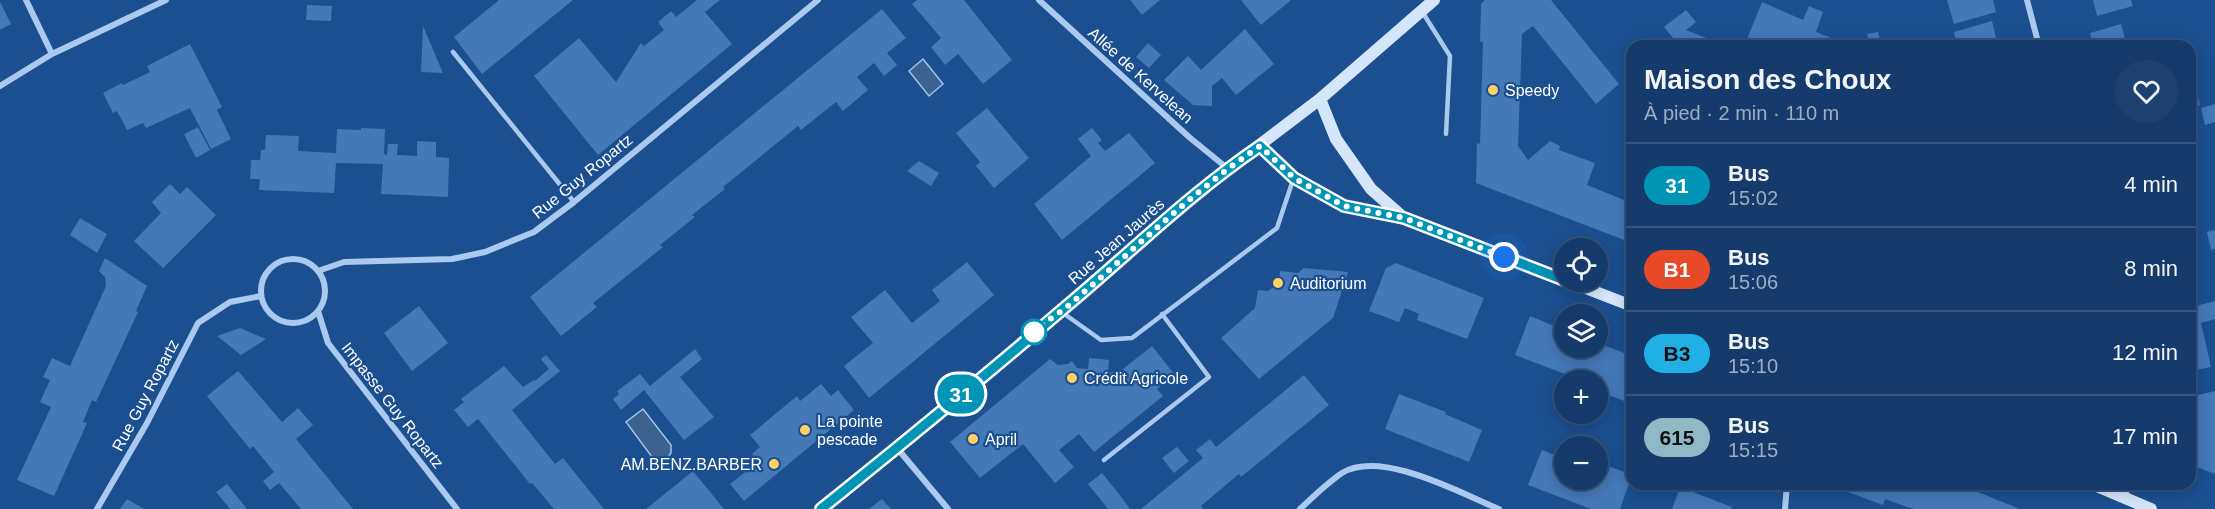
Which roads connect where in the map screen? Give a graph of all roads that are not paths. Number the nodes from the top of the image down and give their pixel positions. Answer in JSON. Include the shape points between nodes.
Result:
{"nodes":[{"id":1,"x":26,"y":0,"type":"edge"},
{"id":2,"x":166,"y":0,"type":"edge"},
{"id":3,"x":818,"y":0,"type":"edge"},
{"id":4,"x":1039,"y":0,"type":"edge"},
{"id":5,"x":1434,"y":0,"type":"edge"},
{"id":6,"x":2027,"y":0,"type":"edge"},
{"id":7,"x":1422,"y":11,"type":"junction"},
{"id":8,"x":2037,"y":40,"type":"edge"},
{"id":9,"x":453,"y":52,"type":"dead end"},
{"id":10,"x":52,"y":54,"type":"junction"},
{"id":11,"x":0,"y":86,"type":"edge"},
{"id":12,"x":1320,"y":99,"type":"junction"},
{"id":13,"x":1446,"y":134,"type":"dead end"},
{"id":14,"x":1260,"y":146,"type":"junction"},
{"id":15,"x":1227,"y":168,"type":"junction"},
{"id":16,"x":1294,"y":178,"type":"junction"},
{"id":17,"x":574,"y":202,"type":"junction"},
{"id":18,"x":1404,"y":218,"type":"junction"},
{"id":19,"x":318,"y":271,"type":"junction"},
{"id":20,"x":1554,"y":276,"type":"edge"},
{"id":21,"x":1596,"y":292,"type":"edge"},
{"id":22,"x":261,"y":296,"type":"junction"},
{"id":23,"x":1626,"y":304,"type":"edge"},
{"id":24,"x":318,"y":311,"type":"junction"},
{"id":25,"x":1061,"y":311,"type":"junction"},
{"id":26,"x":1162,"y":315,"type":"junction"},
{"id":27,"x":897,"y":448,"type":"junction"},
{"id":28,"x":1104,"y":460,"type":"dead end"},
{"id":29,"x":1787,"y":490,"type":"edge"},
{"id":30,"x":2107,"y":490,"type":"edge"},
{"id":31,"x":2127,"y":490,"type":"edge"},
{"id":32,"x":2124,"y":497,"type":"junction"},
{"id":33,"x":97,"y":509,"type":"edge"},
{"id":34,"x":457,"y":509,"type":"edge"},
{"id":35,"x":820,"y":509,"type":"edge"},
{"id":36,"x":948,"y":509,"type":"edge"},
{"id":37,"x":1300,"y":509,"type":"edge"},
{"id":38,"x":1499,"y":509,"type":"edge"},
{"id":39,"x":1785,"y":509,"type":"edge"},
{"id":40,"x":2151,"y":509,"type":"edge"}],
"edges":[{"from":1,"to":10,"type":"street"},
{"from":2,"to":10,"type":"street"},
{"from":3,"to":17,"type":"street","name":"Rue Guy Ropartz"},
{"from":4,"to":15,"type":"street","name":"Allée de Kervelean"},
{"from":5,"to":7,"type":"main road","name":"Rue Jean Jaurès"},
{"from":6,"to":8,"type":"street"},
{"from":7,"to":12,"type":"main road","name":"Rue Jean Jaurès"},
{"from":7,"to":13,"type":"lane","via":[[1450,56]]},
{"from":9,"to":17,"type":"lane"},
{"from":10,"to":11,"type":"street"},
{"from":12,"to":14,"type":"main road","name":"Rue Jean Jaurès"},
{"from":12,"to":18,"type":"main road","via":[[1336,139],[1365,181]]},
{"from":14,"to":15,"type":"main road","name":"Rue Jean Jaurès"},
{"from":14,"to":16,"type":"main road"},
{"from":15,"to":25,"type":"main road","name":"Rue Jean Jaurès"},
{"from":16,"to":18,"type":"main road","via":[[1344,206]]},
{"from":16,"to":26,"type":"lane","via":[[1277,228]]},
{"from":17,"to":19,"type":"street","name":"Rue Guy Ropartz","via":[[534,232],[485,252],[452,259],[344,262]]},
{"from":18,"to":20,"type":"main road"},
{"from":19,"to":22,"type":"street","via":[[300,259],[280,261],[264,276]]},
{"from":19,"to":24,"type":"street","via":[[326,291]]},
{"from":21,"to":23,"type":"main road"},
{"from":22,"to":24,"type":"street","via":[[271,315],[290,323],[301,323]]},
{"from":22,"to":33,"type":"street","name":"Rue Guy Ropartz","via":[[230,302],[198,323]]},
{"from":24,"to":34,"type":"street","name":"Impasse Guy Ropartz","via":[[328,343]]},
{"from":25,"to":26,"type":"lane","via":[[1101,340],[1132,338]]},
{"from":25,"to":27,"type":"main road","name":"Rue Jean Jaurès"},
{"from":26,"to":28,"type":"lane","via":[[1209,377]]},
{"from":27,"to":35,"type":"main road","name":"Rue Jean Jaurès"},
{"from":27,"to":36,"type":"street"},
{"from":29,"to":39,"type":"street"},
{"from":30,"to":32,"type":"main road"},
{"from":31,"to":32,"type":"street"},
{"from":32,"to":40,"type":"main road"},
{"from":37,"to":38,"type":"street","via":[[1343,472],[1368,465],[1399,468]]}]}
